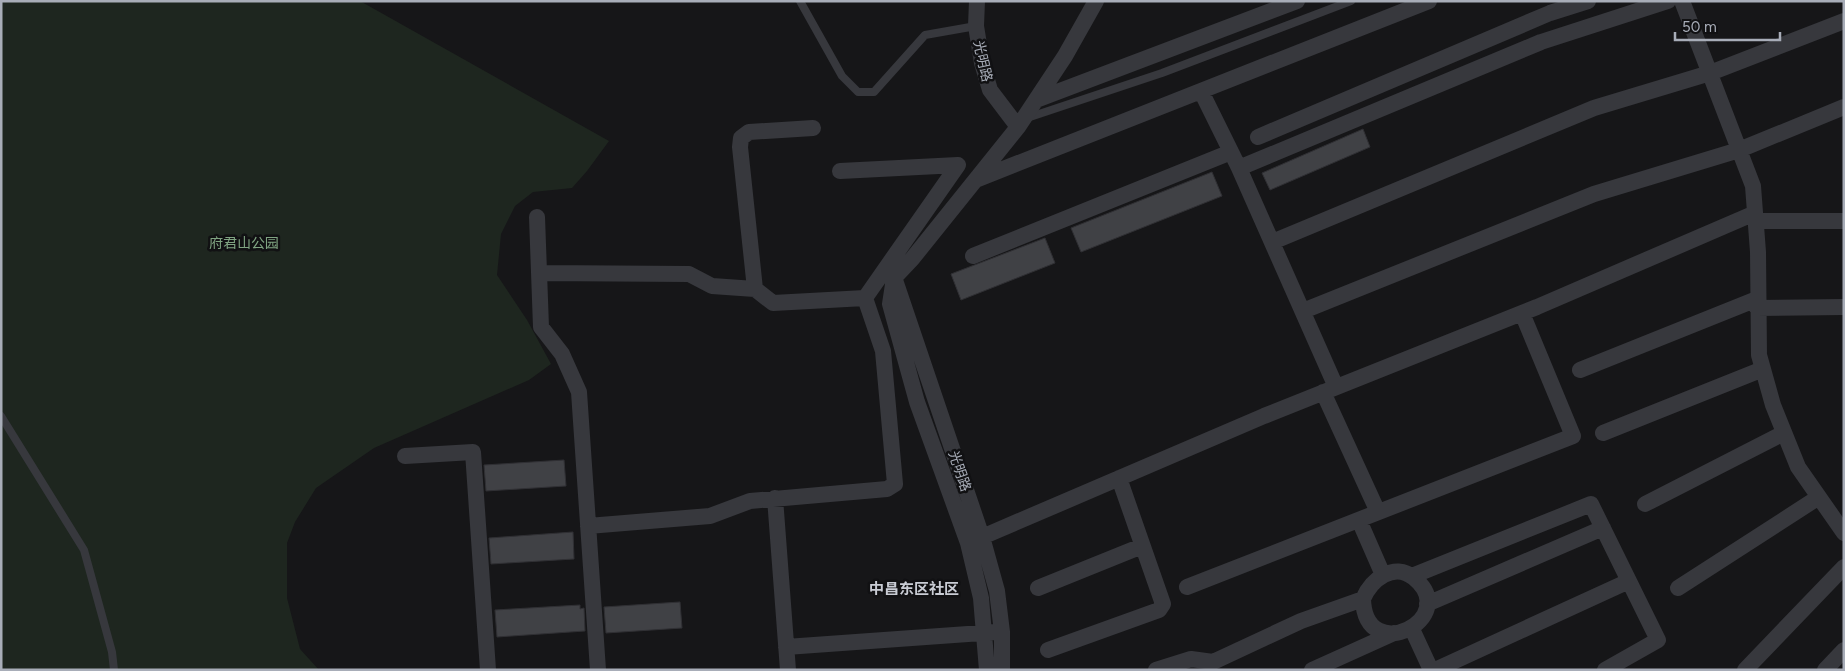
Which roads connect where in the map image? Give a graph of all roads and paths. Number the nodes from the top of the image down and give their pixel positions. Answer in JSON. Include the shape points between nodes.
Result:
{"nodes":[{"id":1,"x":800,"y":1,"type":"edge"},
{"id":2,"x":977,"y":1,"type":"edge"},
{"id":3,"x":1096,"y":1,"type":"edge"},
{"id":4,"x":1297,"y":1,"type":"edge"},
{"id":5,"x":1351,"y":1,"type":"edge"},
{"id":6,"x":1428,"y":1,"type":"edge"},
{"id":7,"x":1588,"y":1,"type":"edge"},
{"id":8,"x":1668,"y":1,"type":"edge"},
{"id":9,"x":1682,"y":1,"type":"edge"},
{"id":10,"x":1844,"y":21,"type":"edge"},
{"id":11,"x":976,"y":26,"type":"junction"},
{"id":12,"x":1710,"y":73,"type":"junction"},
{"id":13,"x":1201,"y":91,"type":"junction"},
{"id":14,"x":1036,"y":100,"type":"junction"},
{"id":15,"x":1844,"y":107,"type":"edge"},
{"id":16,"x":1020,"y":123,"type":"junction"},
{"id":17,"x":813,"y":128,"type":"dead end"},
{"id":18,"x":1258,"y":137,"type":"dead end"},
{"id":19,"x":1739,"y":150,"type":"junction"},
{"id":20,"x":1231,"y":152,"type":"junction"},
{"id":21,"x":1239,"y":168,"type":"junction"},
{"id":22,"x":840,"y":171,"type":"dead end"},
{"id":23,"x":976,"y":180,"type":"junction"},
{"id":24,"x":537,"y":217,"type":"dead end"},
{"id":25,"x":1756,"y":217,"type":"junction"},
{"id":26,"x":1844,"y":221,"type":"edge"},
{"id":27,"x":1272,"y":242,"type":"junction"},
{"id":28,"x":973,"y":256,"type":"dead end"},
{"id":29,"x":539,"y":273,"type":"junction"},
{"id":30,"x":894,"y":278,"type":"junction"},
{"id":31,"x":755,"y":289,"type":"junction"},
{"id":32,"x":865,"y":298,"type":"junction"},
{"id":33,"x":1757,"y":303,"type":"junction"},
{"id":34,"x":1844,"y":307,"type":"edge"},
{"id":35,"x":1302,"y":311,"type":"junction"},
{"id":36,"x":1522,"y":313,"type":"junction"},
{"id":37,"x":1763,"y":369,"type":"junction"},
{"id":38,"x":1580,"y":370,"type":"dead end"},
{"id":39,"x":1330,"y":390,"type":"junction"},
{"id":40,"x":1,"y":416,"type":"edge"},
{"id":41,"x":1784,"y":432,"type":"junction"},
{"id":42,"x":1603,"y":433,"type":"dead end"},
{"id":43,"x":405,"y":456,"type":"dead end"},
{"id":44,"x":1119,"y":478,"type":"junction"},
{"id":45,"x":1819,"y":496,"type":"junction"},
{"id":46,"x":775,"y":498,"type":"junction"},
{"id":47,"x":1645,"y":504,"type":"dead end"},
{"id":48,"x":1378,"y":512,"type":"junction"},
{"id":49,"x":1359,"y":520,"type":"junction"},
{"id":50,"x":588,"y":526,"type":"junction"},
{"id":51,"x":1603,"y":528,"type":"junction"},
{"id":52,"x":1844,"y":533,"type":"edge"},
{"id":53,"x":982,"y":537,"type":"junction"},
{"id":54,"x":1142,"y":546,"type":"junction"},
{"id":55,"x":1844,"y":567,"type":"edge"},
{"id":56,"x":1383,"y":576,"type":"junction"},
{"id":57,"x":1412,"y":576,"type":"junction"},
{"id":58,"x":1629,"y":581,"type":"junction"},
{"id":59,"x":1187,"y":587,"type":"dead end"},
{"id":60,"x":1038,"y":588,"type":"dead end"},
{"id":61,"x":1678,"y":588,"type":"dead end"},
{"id":62,"x":1363,"y":599,"type":"junction"},
{"id":63,"x":1427,"y":604,"type":"junction"},
{"id":64,"x":1412,"y":629,"type":"junction"},
{"id":65,"x":985,"y":632,"type":"junction"},
{"id":66,"x":1002,"y":632,"type":"junction"},
{"id":67,"x":1394,"y":633,"type":"junction"},
{"id":68,"x":786,"y":647,"type":"junction"},
{"id":69,"x":1048,"y":650,"type":"dead end"},
{"id":70,"x":1844,"y":650,"type":"edge"},
{"id":71,"x":114,"y":670,"type":"edge"},
{"id":72,"x":488,"y":670,"type":"edge"},
{"id":73,"x":598,"y":670,"type":"edge"},
{"id":74,"x":788,"y":670,"type":"edge"},
{"id":75,"x":987,"y":670,"type":"edge"},
{"id":76,"x":1002,"y":670,"type":"edge"},
{"id":77,"x":1156,"y":670,"type":"edge"},
{"id":78,"x":1312,"y":670,"type":"edge"},
{"id":79,"x":1433,"y":670,"type":"edge"},
{"id":80,"x":1605,"y":670,"type":"edge"},
{"id":81,"x":1745,"y":670,"type":"edge"},
{"id":82,"x":1825,"y":670,"type":"edge"}],
"edges":[{"from":1,"to":11,"type":"lane","via":[[842,76],[858,92],[874,92],[925,35]]},
{"from":2,"to":11,"type":"street","name":"光明路"},
{"from":3,"to":14,"type":"street"},
{"from":4,"to":14,"type":"street"},
{"from":5,"to":16,"type":"lane"},
{"from":6,"to":13,"type":"street"},
{"from":7,"to":18,"type":"street","via":[[1550,12]]},
{"from":8,"to":21,"type":"street","via":[[1541,42]]},
{"from":9,"to":12,"type":"street"},
{"from":10,"to":12,"type":"street"},
{"from":11,"to":16,"type":"street","name":"光明路","via":[[990,90]]},
{"from":12,"to":19,"type":"street"},
{"from":12,"to":27,"type":"street","via":[[1594,108]]},
{"from":13,"to":20,"type":"street"},
{"from":13,"to":23,"type":"street"},
{"from":14,"to":16,"type":"street"},
{"from":15,"to":19,"type":"street"},
{"from":16,"to":23,"type":"street"},
{"from":17,"to":31,"type":"street","via":[[748,132],[741,138]]},
{"from":19,"to":25,"type":"street","via":[[1753,186]]},
{"from":19,"to":35,"type":"street","via":[[1594,194]]},
{"from":20,"to":21,"type":"street"},
{"from":20,"to":28,"type":"street"},
{"from":21,"to":27,"type":"street"},
{"from":22,"to":32,"type":"street","via":[[958,164]]},
{"from":23,"to":30,"type":"street"},
{"from":24,"to":29,"type":"street"},
{"from":25,"to":26,"type":"street"},
{"from":25,"to":33,"type":"street"},
{"from":25,"to":36,"type":"street"},
{"from":27,"to":35,"type":"street"},
{"from":29,"to":31,"type":"street","via":[[689,274],[712,286]]},
{"from":29,"to":50,"type":"street","via":[[541,327],[562,354],[579,392]]},
{"from":30,"to":53,"type":"street","name":"光明路"},
{"from":30,"to":65,"type":"street","name":"光明路","via":[[890,304],[900,346],[968,542]]},
{"from":31,"to":32,"type":"street","via":[[774,303]]},
{"from":32,"to":46,"type":"street","via":[[883,351],[895,484],[887,489]]},
{"from":33,"to":34,"type":"street"},
{"from":33,"to":37,"type":"street","via":[[1759,355]]},
{"from":33,"to":38,"type":"street"},
{"from":35,"to":39,"type":"street"},
{"from":36,"to":39,"type":"street"},
{"from":36,"to":48,"type":"street","via":[[1573,436]]},
{"from":37,"to":41,"type":"street"},
{"from":37,"to":42,"type":"street"},
{"from":39,"to":44,"type":"street"},
{"from":39,"to":48,"type":"street"},
{"from":40,"to":71,"type":"lane","via":[[84,550]]},
{"from":41,"to":45,"type":"street","via":[[1798,467]]},
{"from":41,"to":47,"type":"street"},
{"from":43,"to":72,"type":"street","via":[[473,452]]},
{"from":44,"to":53,"type":"street"},
{"from":44,"to":54,"type":"street"},
{"from":45,"to":52,"type":"street"},
{"from":45,"to":61,"type":"street"},
{"from":46,"to":50,"type":"street","via":[[750,500],[710,516]]},
{"from":46,"to":68,"type":"street"},
{"from":48,"to":49,"type":"street"},
{"from":49,"to":56,"type":"street"},
{"from":49,"to":59,"type":"street"},
{"from":50,"to":73,"type":"street"},
{"from":51,"to":57,"type":"street","via":[[1591,504]]},
{"from":51,"to":58,"type":"street"},
{"from":51,"to":63,"type":"street"},
{"from":53,"to":66,"type":"street","name":"光明路","via":[[997,591]]},
{"from":54,"to":60,"type":"street"},
{"from":54,"to":69,"type":"street","via":[[1163,604],[1159,610]]},
{"from":55,"to":81,"type":"street"},
{"from":56,"to":57,"type":"street","via":[[1400,572]]},
{"from":56,"to":62,"type":"street","via":[[1368,588]]},
{"from":57,"to":63,"type":"street","via":[[1420,583]]},
{"from":58,"to":79,"type":"street"},
{"from":58,"to":80,"type":"street","via":[[1658,640]]},
{"from":62,"to":67,"type":"street","via":[[1366,619],[1374,628]]},
{"from":62,"to":77,"type":"street","via":[[1301,621],[1213,662],[1192,659]]},
{"from":63,"to":64,"type":"street","via":[[1422,620]]},
{"from":64,"to":67,"type":"street"},
{"from":64,"to":79,"type":"street"},
{"from":65,"to":66,"type":"street"},
{"from":65,"to":68,"type":"street"},
{"from":65,"to":75,"type":"street","name":"光明路"},
{"from":66,"to":76,"type":"street","name":"光明路"},
{"from":67,"to":78,"type":"street"},
{"from":68,"to":74,"type":"street"},
{"from":70,"to":82,"type":"street"}]}
